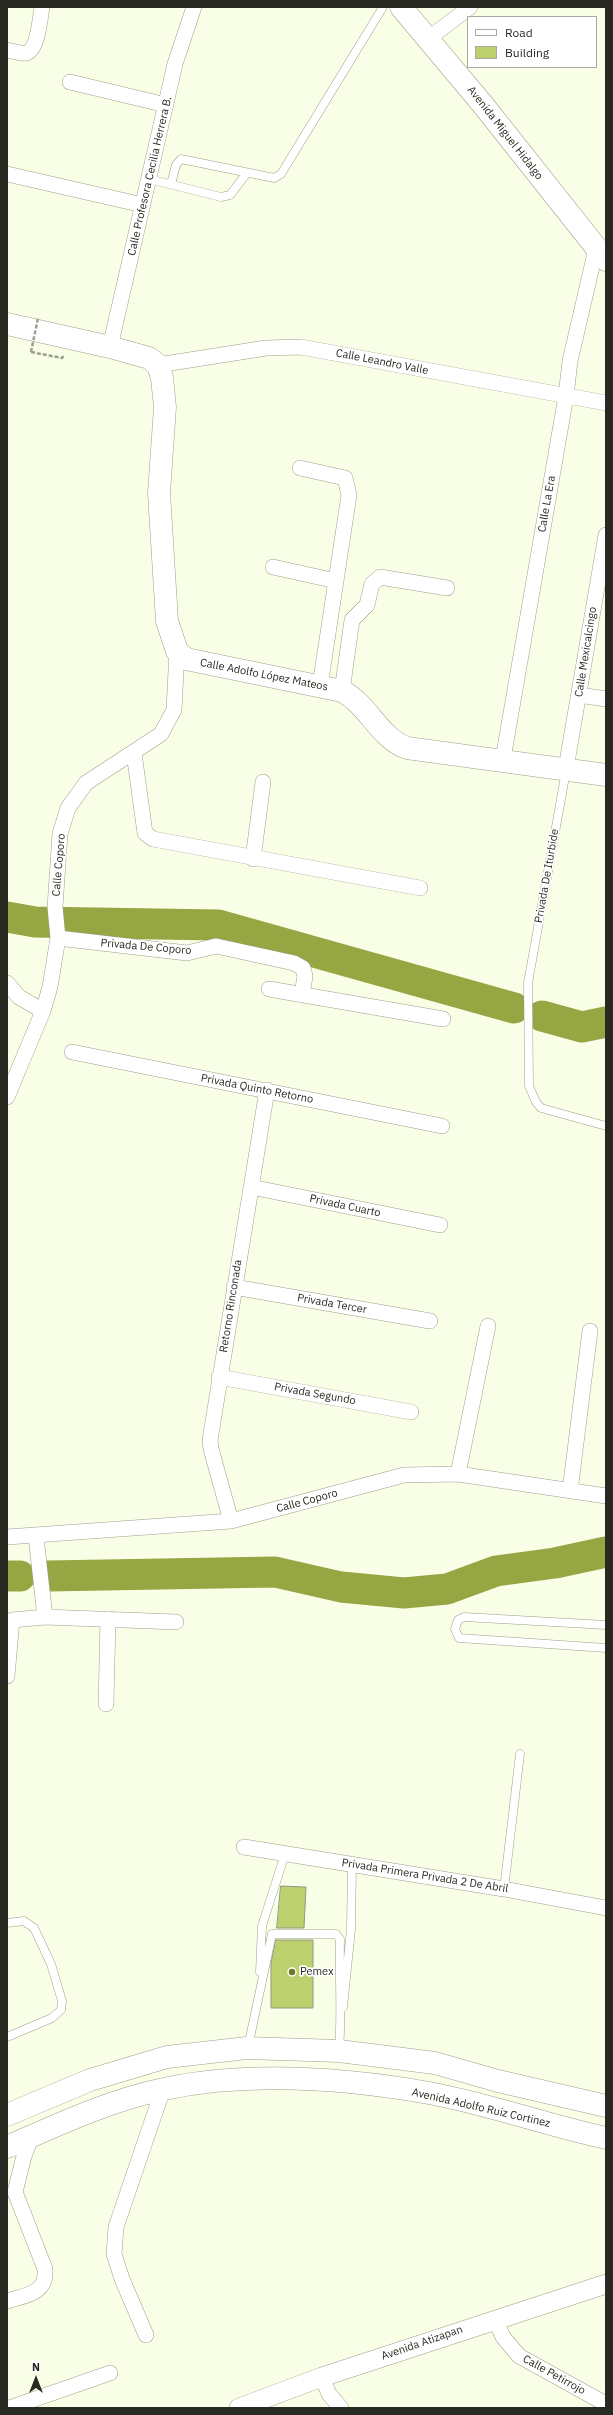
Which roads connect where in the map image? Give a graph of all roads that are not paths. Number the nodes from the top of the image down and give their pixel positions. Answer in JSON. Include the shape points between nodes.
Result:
{"nodes":[{"id":1,"x":42,"y":7,"type":"edge"},
{"id":2,"x":194,"y":7,"type":"edge"},
{"id":3,"x":383,"y":7,"type":"edge"},
{"id":4,"x":401,"y":7,"type":"edge"},
{"id":5,"x":470,"y":7,"type":"edge"},
{"id":6,"x":428,"y":39,"type":"junction"},
{"id":7,"x":7,"y":50,"type":"edge"},
{"id":8,"x":70,"y":82,"type":"dead end"},
{"id":9,"x":166,"y":105,"type":"junction"},
{"id":10,"x":247,"y":173,"type":"junction"},
{"id":11,"x":7,"y":174,"type":"edge"},
{"id":12,"x":149,"y":179,"type":"junction"},
{"id":13,"x":171,"y":184,"type":"junction"},
{"id":14,"x":143,"y":205,"type":"junction"},
{"id":15,"x":601,"y":255,"type":"edge"},
{"id":16,"x":7,"y":324,"type":"edge"},
{"id":17,"x":110,"y":346,"type":"junction"},
{"id":18,"x":158,"y":365,"type":"junction"},
{"id":19,"x":566,"y":396,"type":"junction"},
{"id":20,"x":606,"y":403,"type":"edge"},
{"id":21,"x":300,"y":468,"type":"dead end"},
{"id":22,"x":606,"y":535,"type":"edge"},
{"id":23,"x":273,"y":567,"type":"dead end"},
{"id":24,"x":336,"y":581,"type":"junction"},
{"id":25,"x":447,"y":588,"type":"dead end"},
{"id":26,"x":177,"y":651,"type":"junction"},
{"id":27,"x":320,"y":686,"type":"junction"},
{"id":28,"x":342,"y":691,"type":"junction"},
{"id":29,"x":579,"y":695,"type":"junction"},
{"id":30,"x":606,"y":699,"type":"edge"},
{"id":31,"x":134,"y":754,"type":"junction"},
{"id":32,"x":503,"y":759,"type":"junction"},
{"id":33,"x":566,"y":768,"type":"junction"},
{"id":34,"x":606,"y":775,"type":"edge"},
{"id":35,"x":263,"y":782,"type":"dead end"},
{"id":36,"x":253,"y":859,"type":"junction"},
{"id":37,"x":420,"y":888,"type":"dead end"},
{"id":38,"x":58,"y":938,"type":"junction"},
{"id":39,"x":7,"y":983,"type":"edge"},
{"id":40,"x":269,"y":989,"type":"dead end"},
{"id":41,"x":302,"y":995,"type":"junction"},
{"id":42,"x":43,"y":1011,"type":"junction"},
{"id":43,"x":443,"y":1019,"type":"dead end"},
{"id":44,"x":72,"y":1052,"type":"dead end"},
{"id":45,"x":267,"y":1090,"type":"junction"},
{"id":46,"x":7,"y":1097,"type":"edge"},
{"id":47,"x":442,"y":1126,"type":"dead end"},
{"id":48,"x":606,"y":1126,"type":"edge"},
{"id":49,"x":251,"y":1187,"type":"junction"},
{"id":50,"x":440,"y":1226,"type":"dead end"},
{"id":51,"x":234,"y":1287,"type":"junction"},
{"id":52,"x":430,"y":1321,"type":"dead end"},
{"id":53,"x":488,"y":1326,"type":"dead end"},
{"id":54,"x":590,"y":1331,"type":"dead end"},
{"id":55,"x":220,"y":1377,"type":"junction"},
{"id":56,"x":411,"y":1412,"type":"dead end"},
{"id":57,"x":458,"y":1474,"type":"junction"},
{"id":58,"x":570,"y":1491,"type":"junction"},
{"id":59,"x":606,"y":1496,"type":"edge"},
{"id":60,"x":231,"y":1521,"type":"junction"},
{"id":61,"x":7,"y":1537,"type":"edge"},
{"id":62,"x":36,"y":1537,"type":"junction"},
{"id":63,"x":45,"y":1617,"type":"junction"},
{"id":64,"x":108,"y":1620,"type":"junction"},
{"id":65,"x":176,"y":1622,"type":"dead end"},
{"id":66,"x":606,"y":1625,"type":"edge"},
{"id":67,"x":606,"y":1648,"type":"edge"},
{"id":68,"x":7,"y":1676,"type":"edge"},
{"id":69,"x":106,"y":1704,"type":"dead end"},
{"id":70,"x":520,"y":1754,"type":"dead end"},
{"id":71,"x":244,"y":1847,"type":"dead end"},
{"id":72,"x":285,"y":1854,"type":"junction"},
{"id":73,"x":352,"y":1864,"type":"junction"},
{"id":74,"x":504,"y":1889,"type":"junction"},
{"id":75,"x":606,"y":1908,"type":"edge"},
{"id":76,"x":7,"y":1923,"type":"edge"},
{"id":77,"x":260,"y":1988,"type":"junction"},
{"id":78,"x":342,"y":2017,"type":"junction"},
{"id":79,"x":7,"y":2037,"type":"edge"},
{"id":80,"x":248,"y":2048,"type":"junction"},
{"id":81,"x":339,"y":2051,"type":"junction"},
{"id":82,"x":164,"y":2089,"type":"junction"},
{"id":83,"x":601,"y":2100,"type":"edge"},
{"id":84,"x":7,"y":2115,"type":"edge"},
{"id":85,"x":32,"y":2136,"type":"junction"},
{"id":86,"x":606,"y":2138,"type":"edge"},
{"id":87,"x":7,"y":2147,"type":"edge"},
{"id":88,"x":11,"y":2194,"type":"edge"},
{"id":89,"x":606,"y":2284,"type":"edge"},
{"id":90,"x":7,"y":2300,"type":"edge"},
{"id":91,"x":495,"y":2319,"type":"junction"},
{"id":92,"x":146,"y":2335,"type":"dead end"},
{"id":93,"x":110,"y":2373,"type":"dead end"},
{"id":94,"x":322,"y":2377,"type":"junction"},
{"id":95,"x":606,"y":2404,"type":"edge"},
{"id":96,"x":9,"y":2408,"type":"edge"},
{"id":97,"x":239,"y":2408,"type":"edge"},
{"id":98,"x":341,"y":2408,"type":"edge"}],
"edges":[{"from":1,"to":7,"type":"street","via":[[32,50],[25,53]]},
{"from":2,"to":9,"type":"street","name":"Calle Profesora Cecilia Herrera B."},
{"from":3,"to":10,"type":"lane","via":[[281,174],[274,178]]},
{"from":4,"to":6,"type":"main road","name":"Avenida Miguel Hidalgo"},
{"from":5,"to":6,"type":"street"},
{"from":6,"to":15,"type":"main road","name":"Avenida Miguel Hidalgo"},
{"from":8,"to":9,"type":"street"},
{"from":9,"to":12,"type":"street","name":"Calle Profesora Cecilia Herrera B."},
{"from":10,"to":13,"type":"lane","via":[[230,195],[220,197]]},
{"from":10,"to":13,"type":"lane","via":[[181,158],[176,165]]},
{"from":11,"to":14,"type":"street"},
{"from":12,"to":13,"type":"lane"},
{"from":12,"to":14,"type":"street","name":"Calle Profesora Cecilia Herrera B."},
{"from":14,"to":17,"type":"street","name":"Calle Profesora Cecilia Herrera B."},
{"from":15,"to":19,"type":"street","name":"Calle La Era","via":[[570,361]]},
{"from":16,"to":17,"type":"main road"},
{"from":17,"to":18,"type":"main road","via":[[148,358]]},
{"from":18,"to":19,"type":"street","name":"Calle Leandro Valle","via":[[266,348],[301,346]]},
{"from":18,"to":26,"type":"main road","via":[[162,378],[164,407],[160,493],[167,621]]},
{"from":19,"to":20,"type":"street","name":"Calle Leandro Valle"},
{"from":19,"to":32,"type":"street","name":"Calle La Era"},
{"from":21,"to":24,"type":"street","via":[[345,478],[347,483],[349,495]]},
{"from":22,"to":29,"type":"street","name":"Calle Mexicalcingo"},
{"from":23,"to":24,"type":"street"},
{"from":24,"to":27,"type":"street"},
{"from":25,"to":28,"type":"street","via":[[380,577],[376,579],[372,584],[367,605],[352,620]]},
{"from":26,"to":27,"type":"main road","name":"Calle Adolfo López Mateos","via":[[186,659],[200,663]]},
{"from":26,"to":31,"type":"street","name":"Calle Coporo","via":[[174,710],[161,734]]},
{"from":27,"to":28,"type":"main road","name":"Calle Adolfo López Mateos"},
{"from":28,"to":32,"type":"main road","name":"Calle Adolfo López Mateos","via":[[364,706],[395,744],[407,748]]},
{"from":29,"to":30,"type":"street"},
{"from":29,"to":33,"type":"street","name":"Calle Mexicalcingo"},
{"from":31,"to":36,"type":"street","via":[[144,833],[152,839]]},
{"from":31,"to":38,"type":"street","name":"Calle Coporo","via":[[86,783],[68,808],[60,834],[55,907]]},
{"from":32,"to":33,"type":"main road","name":"Calle Adolfo López Mateos"},
{"from":33,"to":34,"type":"main road","name":"Calle Adolfo López Mateos"},
{"from":33,"to":48,"type":"lane","name":"Privada De Iturbide","via":[[528,983],[529,1086],[541,1108]]},
{"from":35,"to":36,"type":"street"},
{"from":36,"to":37,"type":"street"},
{"from":38,"to":41,"type":"street","name":"Privada De Coporo","via":[[187,953],[216,946],[294,963],[303,968],[305,976]]},
{"from":38,"to":42,"type":"street","name":"Calle Coporo","via":[[50,987]]},
{"from":39,"to":42,"type":"street","via":[[19,997]]},
{"from":40,"to":41,"type":"street"},
{"from":41,"to":43,"type":"street"},
{"from":42,"to":46,"type":"street","name":"Calle Coporo"},
{"from":44,"to":45,"type":"street","name":"Privada Quinto Retorno"},
{"from":45,"to":47,"type":"street","name":"Privada Quinto Retorno"},
{"from":45,"to":49,"type":"street","name":"Retorno Rinconada"},
{"from":49,"to":50,"type":"street","name":"Privada Cuarto"},
{"from":49,"to":51,"type":"street","name":"Retorno Rinconada"},
{"from":51,"to":52,"type":"street","name":"Privada Tercer"},
{"from":51,"to":55,"type":"street","name":"Retorno Rinconada"},
{"from":53,"to":57,"type":"street"},
{"from":54,"to":58,"type":"street"},
{"from":55,"to":56,"type":"street","name":"Privada Segundo"},
{"from":55,"to":60,"type":"street","name":"Retorno Rinconada","via":[[211,1450]]},
{"from":57,"to":58,"type":"street","name":"Calle Coporo"},
{"from":57,"to":60,"type":"street","name":"Calle Coporo","via":[[404,1475]]},
{"from":58,"to":59,"type":"street","name":"Calle Coporo"},
{"from":60,"to":62,"type":"street","name":"Calle Coporo"},
{"from":61,"to":62,"type":"street","name":"Calle Coporo"},
{"from":62,"to":63,"type":"street"},
{"from":63,"to":64,"type":"street"},
{"from":63,"to":68,"type":"street","via":[[12,1620]]},
{"from":64,"to":65,"type":"street"},
{"from":64,"to":69,"type":"street"},
{"from":66,"to":67,"type":"lane","via":[[464,1617],[458,1620],[455,1629],[459,1638]]},
{"from":70,"to":74,"type":"lane"},
{"from":71,"to":72,"type":"street","name":"Privada Primera Privada 2 De Abril"},
{"from":72,"to":73,"type":"street","name":"Privada Primera Privada 2 De Abril"},
{"from":72,"to":77,"type":"lane","via":[[262,1926]]},
{"from":73,"to":74,"type":"street","name":"Privada Primera Privada 2 De Abril"},
{"from":73,"to":78,"type":"lane","via":[[350,1953]]},
{"from":74,"to":75,"type":"street","name":"Privada Primera Privada 2 De Abril"},
{"from":76,"to":79,"type":"lane","via":[[24,1921],[34,1928],[51,1964],[62,2001],[61,2010],[52,2018]]},
{"from":77,"to":78,"type":"lane","via":[[272,1933],[336,1934],[340,1939],[338,1992]]},
{"from":77,"to":80,"type":"lane"},
{"from":78,"to":81,"type":"lane"},
{"from":80,"to":81,"type":"main road"},
{"from":80,"to":84,"type":"main road","via":[[168,2057],[90,2080]]},
{"from":81,"to":83,"type":"main road","via":[[435,2063]]},
{"from":82,"to":85,"type":"main road","name":"Avenida Adolfo Ruiz Cortinez","via":[[100,2108]]},
{"from":82,"to":86,"type":"main road","name":"Avenida Adolfo Ruiz Cortinez","via":[[249,2078],[337,2082],[429,2093]]},
{"from":82,"to":92,"type":"street","via":[[116,2227],[114,2254]]},
{"from":85,"to":87,"type":"main road","name":"Avenida Adolfo Ruiz Cortinez"},
{"from":85,"to":88,"type":"street"},
{"from":88,"to":90,"type":"street","via":[[45,2269],[46,2279],[42,2287],[34,2292]]},
{"from":89,"to":91,"type":"street","name":"Avenida Atizapan"},
{"from":91,"to":94,"type":"street","name":"Avenida Atizapan"},
{"from":91,"to":95,"type":"street","name":"Calle Petirrojo","via":[[502,2337],[519,2356]]},
{"from":93,"to":96,"type":"street"},
{"from":94,"to":97,"type":"street","name":"Avenida Atizapan"},
{"from":94,"to":98,"type":"street","via":[[333,2401]]}]}
